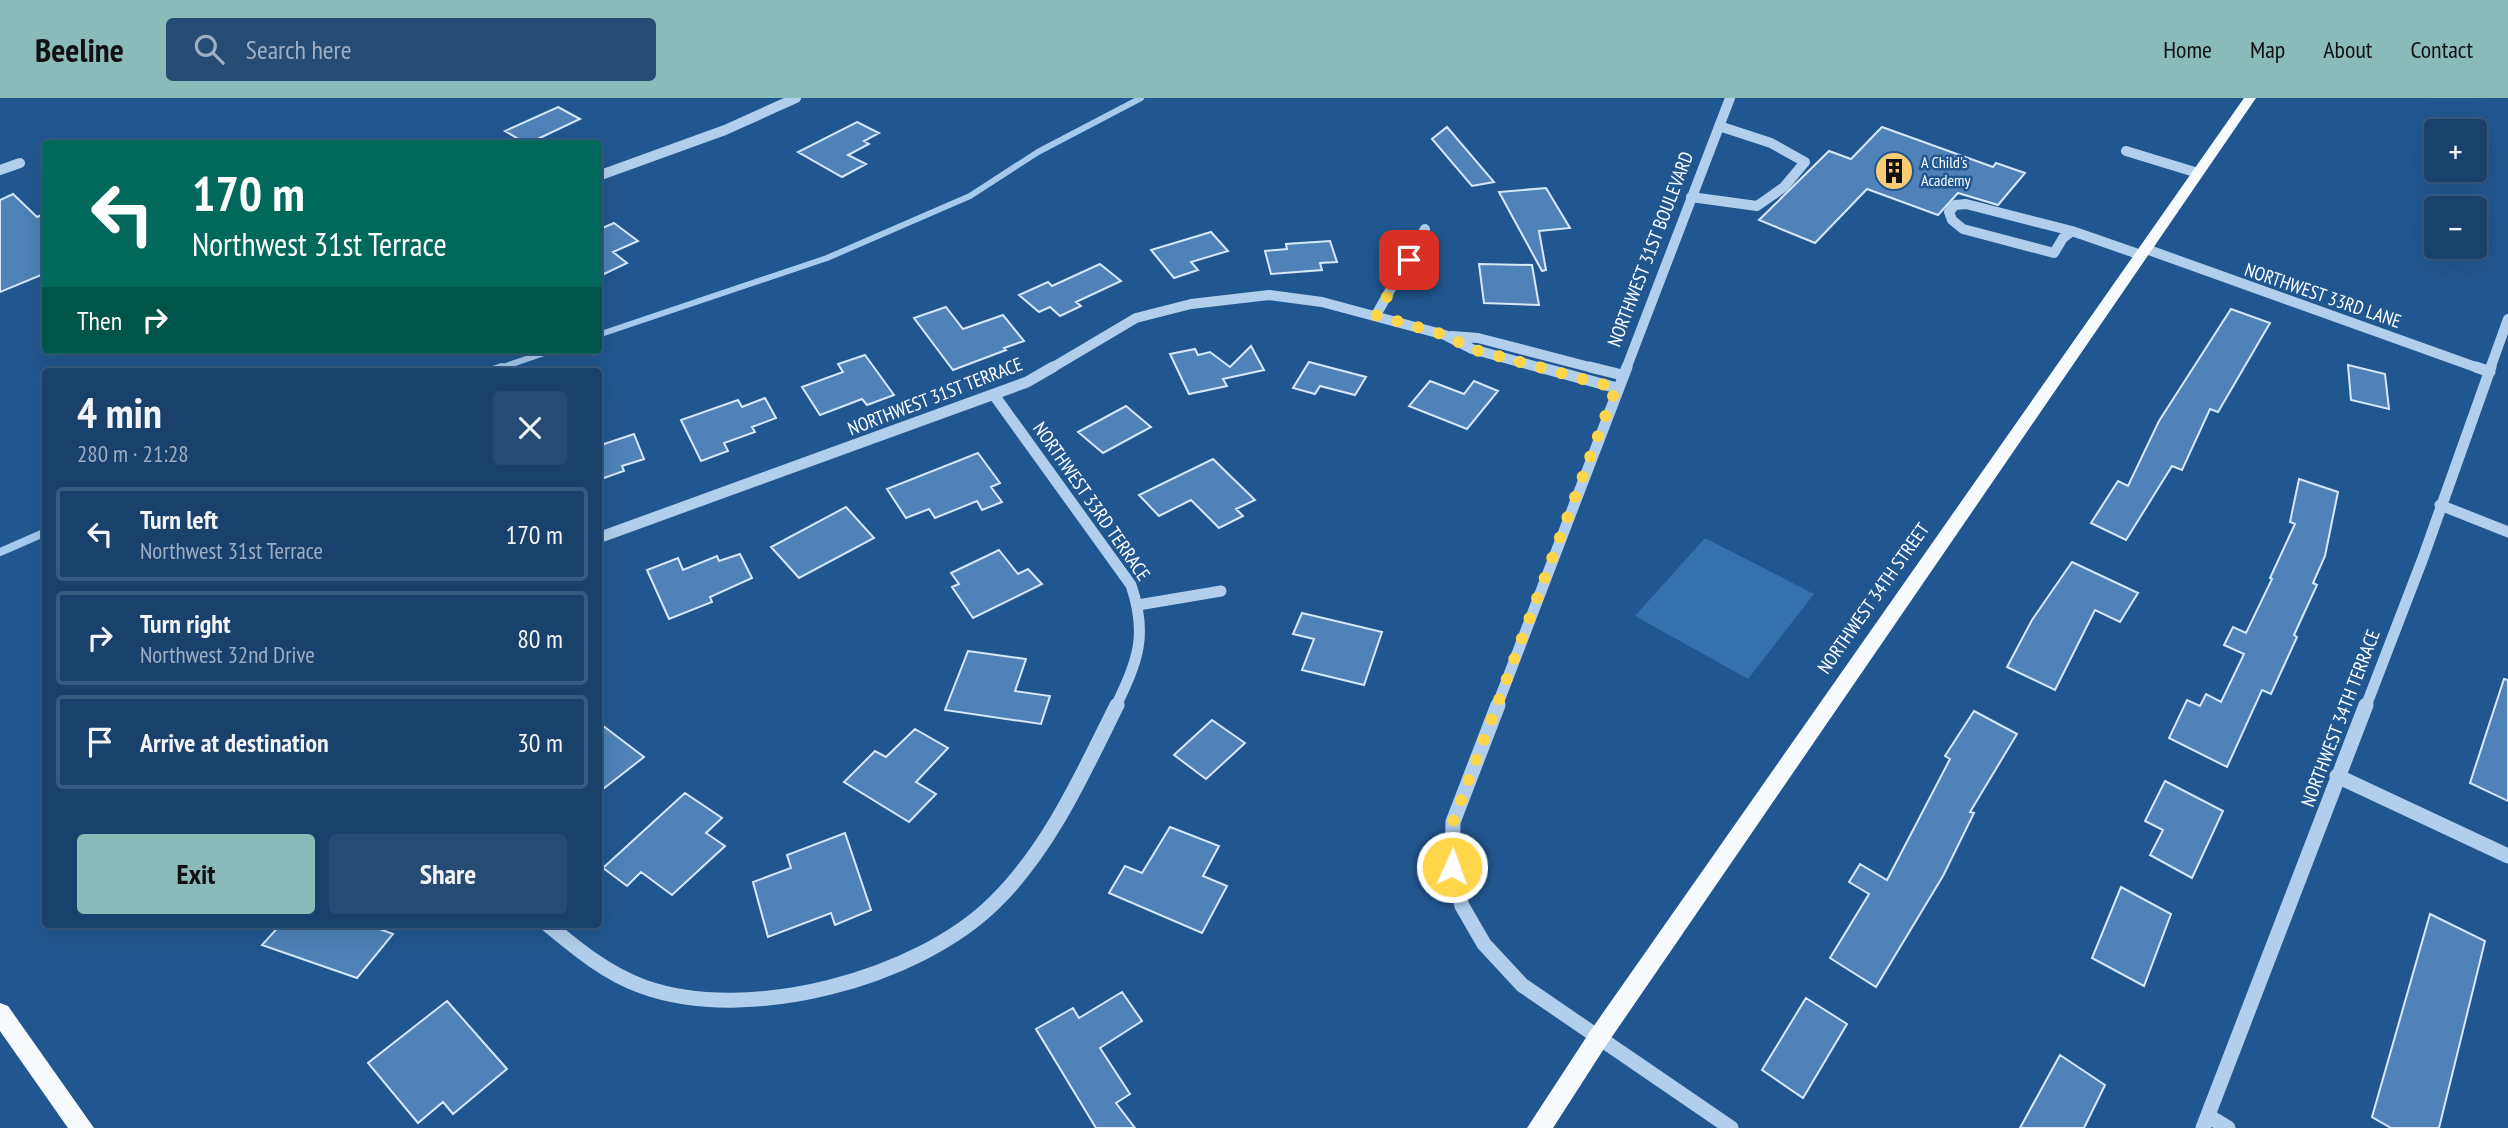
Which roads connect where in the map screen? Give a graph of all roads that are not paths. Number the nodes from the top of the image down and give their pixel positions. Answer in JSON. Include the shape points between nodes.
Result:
{"nodes":[{"id":1,"x":796,"y":98,"type":"edge"},
{"id":2,"x":1730,"y":98,"type":"edge"},
{"id":3,"x":2250,"y":98,"type":"edge"},
{"id":4,"x":1719,"y":125,"type":"junction"},
{"id":5,"x":2126,"y":151,"type":"dead end"},
{"id":6,"x":20,"y":163,"type":"dead end"},
{"id":7,"x":0,"y":170,"type":"edge"},
{"id":8,"x":2198,"y":173,"type":"junction"},
{"id":9,"x":602,"y":175,"type":"edge"},
{"id":10,"x":1691,"y":197,"type":"junction"},
{"id":11,"x":1425,"y":229,"type":"dead end"},
{"id":12,"x":2072,"y":232,"type":"junction"},
{"id":13,"x":2143,"y":252,"type":"junction"},
{"id":14,"x":1376,"y":315,"type":"junction"},
{"id":15,"x":2508,"y":319,"type":"edge"},
{"id":16,"x":2490,"y":372,"type":"junction"},
{"id":17,"x":1619,"y":382,"type":"junction"},
{"id":18,"x":994,"y":394,"type":"junction"},
{"id":19,"x":2440,"y":505,"type":"junction"},
{"id":20,"x":2508,"y":532,"type":"edge"},
{"id":21,"x":602,"y":537,"type":"edge"},
{"id":22,"x":1221,"y":591,"type":"dead end"},
{"id":23,"x":1138,"y":605,"type":"junction"},
{"id":24,"x":2337,"y":776,"type":"junction"},
{"id":25,"x":2508,"y":856,"type":"edge"},
{"id":26,"x":552,"y":928,"type":"edge"},
{"id":27,"x":1,"y":1015,"type":"edge"},
{"id":28,"x":1599,"y":1037,"type":"junction"},
{"id":29,"x":2206,"y":1122,"type":"edge"},
{"id":30,"x":82,"y":1128,"type":"edge"},
{"id":31,"x":1539,"y":1128,"type":"edge"},
{"id":32,"x":1731,"y":1128,"type":"edge"},
{"id":33,"x":2228,"y":1128,"type":"edge"}],
"edges":[{"from":1,"to":9,"type":"street","via":[[725,130]]},
{"from":2,"to":4,"type":"street","name":"NORTHWEST 31ST BOULEVARD"},
{"from":3,"to":8,"type":"main road","name":"NORTHWEST 34TH STREET"},
{"from":4,"to":10,"type":"street","name":"NORTHWEST 31ST BOULEVARD"},
{"from":4,"to":10,"type":"street","via":[[1771,143],[1805,162],[1757,206]]},
{"from":5,"to":8,"type":"street"},
{"from":6,"to":7,"type":"street"},
{"from":8,"to":13,"type":"main road","name":"NORTHWEST 34TH STREET"},
{"from":10,"to":17,"type":"street","name":"NORTHWEST 31ST BOULEVARD"},
{"from":11,"to":14,"type":"street"},
{"from":12,"to":12,"type":"street","via":[[1966,204],[1955,205],[1949,212],[1964,229],[2054,253]]},
{"from":12,"to":13,"type":"lane"},
{"from":13,"to":16,"type":"street","name":"NORTHWEST 33RD LANE"},
{"from":13,"to":28,"type":"main road","name":"NORTHWEST 34TH STREET"},
{"from":14,"to":17,"type":"street","name":"NORTHWEST 31ST TERRACE","via":[[1445,335],[1472,349]]},
{"from":14,"to":18,"type":"street","name":"NORTHWEST 31ST TERRACE","via":[[1269,295],[1191,304],[1136,318],[1027,382]]},
{"from":15,"to":16,"type":"street","name":"NORTHWEST 34TH TERRACE"},
{"from":16,"to":19,"type":"street","name":"NORTHWEST 34TH TERRACE"},
{"from":17,"to":28,"type":"street","name":"NORTHWEST 31ST BOULEVARD","via":[[1453,822],[1452,867],[1462,906],[1484,944],[1522,985]]},
{"from":18,"to":21,"type":"street","name":"NORTHWEST 31ST TERRACE"},
{"from":18,"to":23,"type":"street","name":"NORTHWEST 33RD TERRACE","via":[[1131,585]]},
{"from":19,"to":20,"type":"street"},
{"from":19,"to":24,"type":"street","name":"NORTHWEST 34TH TERRACE"},
{"from":22,"to":23,"type":"street"},
{"from":23,"to":26,"type":"street","name":"NORTHWEST 33RD TERRACE","via":[[1141,631],[1135,657],[1086,767],[1009,887],[947,943],[887,971],[795,995],[744,1001],[658,992],[618,975]]},
{"from":24,"to":25,"type":"street"},
{"from":24,"to":29,"type":"street","name":"NORTHWEST 34TH TERRACE"},
{"from":27,"to":30,"type":"main road"},
{"from":28,"to":31,"type":"main road","name":"NORTHWEST 34TH STREET"},
{"from":28,"to":32,"type":"street","name":"NORTHWEST 31ST BOULEVARD"},
{"from":29,"to":33,"type":"street"}]}
